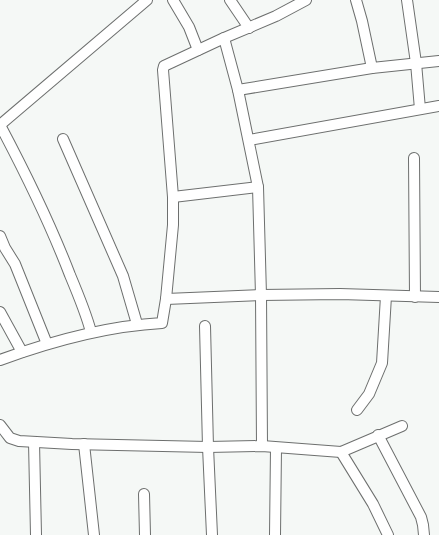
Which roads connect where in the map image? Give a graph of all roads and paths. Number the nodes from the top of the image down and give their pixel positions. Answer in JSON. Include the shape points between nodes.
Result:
{"nodes":[{"id":1,"x":147,"y":0,"type":"edge"},
{"id":2,"x":173,"y":0,"type":"edge"},
{"id":3,"x":230,"y":0,"type":"edge"},
{"id":4,"x":306,"y":0,"type":"edge"},
{"id":5,"x":356,"y":0,"type":"edge"},
{"id":6,"x":407,"y":0,"type":"edge"},
{"id":7,"x":249,"y":28,"type":"junction"},
{"id":8,"x":224,"y":38,"type":"junction"},
{"id":9,"x":198,"y":50,"type":"junction"},
{"id":10,"x":439,"y":61,"type":"edge"},
{"id":11,"x":416,"y":63,"type":"junction"},
{"id":12,"x":372,"y":68,"type":"junction"},
{"id":13,"x":238,"y":90,"type":"junction"},
{"id":14,"x":439,"y":106,"type":"edge"},
{"id":15,"x":420,"y":109,"type":"junction"},
{"id":16,"x":0,"y":125,"type":"edge"},
{"id":17,"x":63,"y":139,"type":"dead end"},
{"id":18,"x":249,"y":140,"type":"junction"},
{"id":19,"x":414,"y":158,"type":"dead end"},
{"id":20,"x":258,"y":187,"type":"junction"},
{"id":21,"x":173,"y":197,"type":"junction"},
{"id":22,"x":0,"y":236,"type":"edge"},
{"id":23,"x":261,"y":295,"type":"junction"},
{"id":24,"x":386,"y":296,"type":"junction"},
{"id":25,"x":415,"y":297,"type":"junction"},
{"id":26,"x":439,"y":297,"type":"edge"},
{"id":27,"x":166,"y":299,"type":"junction"},
{"id":28,"x":0,"y":312,"type":"edge"},
{"id":29,"x":137,"y":324,"type":"junction"},
{"id":30,"x":205,"y":326,"type":"dead end"},
{"id":31,"x":91,"y":332,"type":"junction"},
{"id":32,"x":47,"y":344,"type":"junction"},
{"id":33,"x":22,"y":352,"type":"junction"},
{"id":34,"x":0,"y":360,"type":"edge"},
{"id":35,"x":357,"y":410,"type":"dead end"},
{"id":36,"x":0,"y":425,"type":"edge"},
{"id":37,"x":402,"y":426,"type":"dead end"},
{"id":38,"x":378,"y":435,"type":"junction"},
{"id":39,"x":34,"y":442,"type":"junction"},
{"id":40,"x":84,"y":444,"type":"junction"},
{"id":41,"x":262,"y":446,"type":"junction"},
{"id":42,"x":208,"y":448,"type":"junction"},
{"id":43,"x":276,"y":448,"type":"junction"},
{"id":44,"x":341,"y":452,"type":"junction"},
{"id":45,"x":144,"y":494,"type":"dead end"},
{"id":46,"x":36,"y":535,"type":"edge"},
{"id":47,"x":94,"y":535,"type":"edge"},
{"id":48,"x":145,"y":535,"type":"edge"},
{"id":49,"x":212,"y":535,"type":"edge"},
{"id":50,"x":275,"y":535,"type":"edge"},
{"id":51,"x":388,"y":535,"type":"edge"},
{"id":52,"x":424,"y":535,"type":"edge"}],
"edges":[{"from":1,"to":16,"type":"street"},
{"from":2,"to":9,"type":"street","via":[[189,27]]},
{"from":3,"to":7,"type":"street"},
{"from":4,"to":7,"type":"street"},
{"from":5,"to":12,"type":"street"},
{"from":6,"to":11,"type":"street"},
{"from":7,"to":8,"type":"street"},
{"from":8,"to":9,"type":"street"},
{"from":8,"to":13,"type":"street"},
{"from":9,"to":21,"type":"street","via":[[166,64],[163,70]]},
{"from":10,"to":11,"type":"street"},
{"from":11,"to":12,"type":"street"},
{"from":11,"to":15,"type":"street"},
{"from":12,"to":13,"type":"street"},
{"from":13,"to":18,"type":"street"},
{"from":14,"to":15,"type":"street"},
{"from":15,"to":18,"type":"street"},
{"from":16,"to":31,"type":"street","via":[[26,173],[62,253]]},
{"from":17,"to":29,"type":"street","via":[[123,276]]},
{"from":18,"to":20,"type":"street"},
{"from":19,"to":25,"type":"street"},
{"from":20,"to":21,"type":"street"},
{"from":20,"to":23,"type":"street"},
{"from":21,"to":27,"type":"street"},
{"from":22,"to":32,"type":"street","via":[[15,264]]},
{"from":23,"to":24,"type":"street"},
{"from":23,"to":27,"type":"street"},
{"from":23,"to":41,"type":"street"},
{"from":24,"to":25,"type":"street"},
{"from":24,"to":35,"type":"street","via":[[382,363],[369,394]]},
{"from":25,"to":26,"type":"street"},
{"from":27,"to":29,"type":"street","via":[[162,323]]},
{"from":28,"to":33,"type":"street"},
{"from":29,"to":31,"type":"street"},
{"from":30,"to":42,"type":"street"},
{"from":31,"to":32,"type":"street"},
{"from":32,"to":33,"type":"street"},
{"from":33,"to":34,"type":"street"},
{"from":36,"to":39,"type":"street","via":[[10,438]]},
{"from":37,"to":38,"type":"street"},
{"from":38,"to":44,"type":"street"},
{"from":38,"to":52,"type":"street","via":[[420,517]]},
{"from":39,"to":40,"type":"street"},
{"from":39,"to":46,"type":"street"},
{"from":40,"to":42,"type":"street"},
{"from":40,"to":47,"type":"street"},
{"from":41,"to":42,"type":"street"},
{"from":41,"to":43,"type":"street"},
{"from":42,"to":49,"type":"street"},
{"from":43,"to":44,"type":"street"},
{"from":43,"to":50,"type":"street"},
{"from":44,"to":51,"type":"street","via":[[373,504]]},
{"from":45,"to":48,"type":"street"}]}
